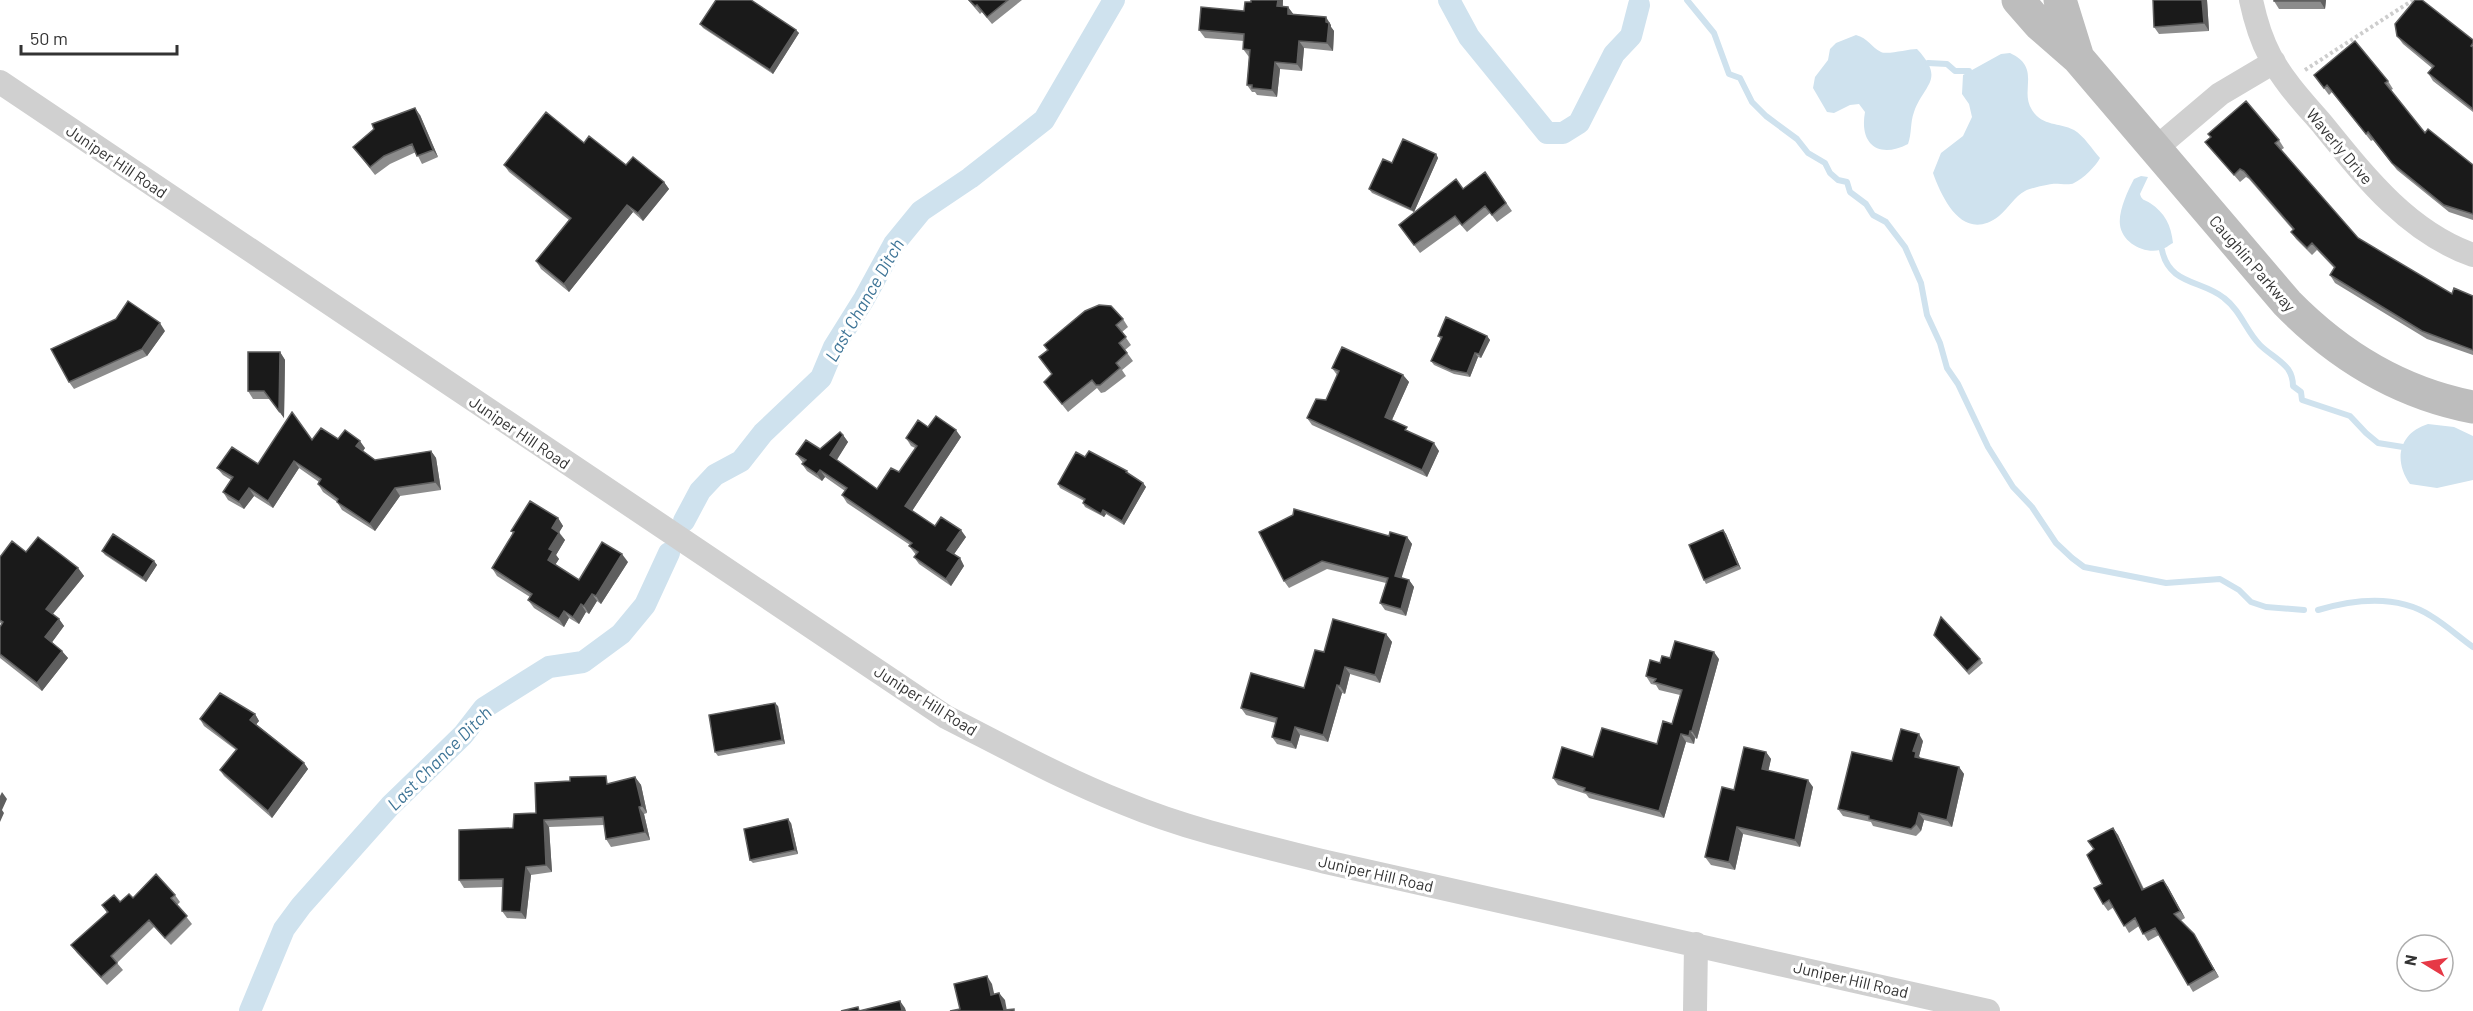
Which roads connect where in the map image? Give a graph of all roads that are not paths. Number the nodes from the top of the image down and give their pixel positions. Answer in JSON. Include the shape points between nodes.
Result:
{"nodes":[{"id":1,"x":2018,"y":0,"type":"edge"},
{"id":2,"x":2060,"y":0,"type":"edge"},
{"id":3,"x":2251,"y":0,"type":"edge"},
{"id":4,"x":2078,"y":58,"type":"junction"},
{"id":5,"x":2274,"y":62,"type":"junction"},
{"id":6,"x":0,"y":82,"type":"edge"},
{"id":7,"x":2155,"y":149,"type":"junction"},
{"id":8,"x":2473,"y":255,"type":"edge"},
{"id":9,"x":2473,"y":407,"type":"edge"},
{"id":10,"x":1696,"y":944,"type":"junction"},
{"id":11,"x":1695,"y":1011,"type":"edge"},
{"id":12,"x":1988,"y":1011,"type":"edge"}],
"edges":[{"from":1,"to":4,"type":"street","name":"Caughlin Parkway"},
{"from":2,"to":4,"type":"street","name":"Caughlin Parkway"},
{"from":3,"to":5,"type":"street","name":"Waverly Drive","via":[[2256,23]]},
{"from":4,"to":7,"type":"street","name":"Caughlin Parkway"},
{"from":5,"to":7,"type":"street","via":[[2220,94]]},
{"from":5,"to":8,"type":"street","name":"Waverly Drive","via":[[2375,188],[2432,235]]},
{"from":6,"to":10,"type":"street","name":"Juniper Hill Road","via":[[946,717],[1032,762],[1125,804],[1228,837]]},
{"from":7,"to":9,"type":"street","name":"Caughlin Parkway","via":[[2287,303],[2324,338],[2392,380],[2434,398]]},
{"from":10,"to":11,"type":"street"},
{"from":10,"to":12,"type":"street","name":"Juniper Hill Road"}]}
